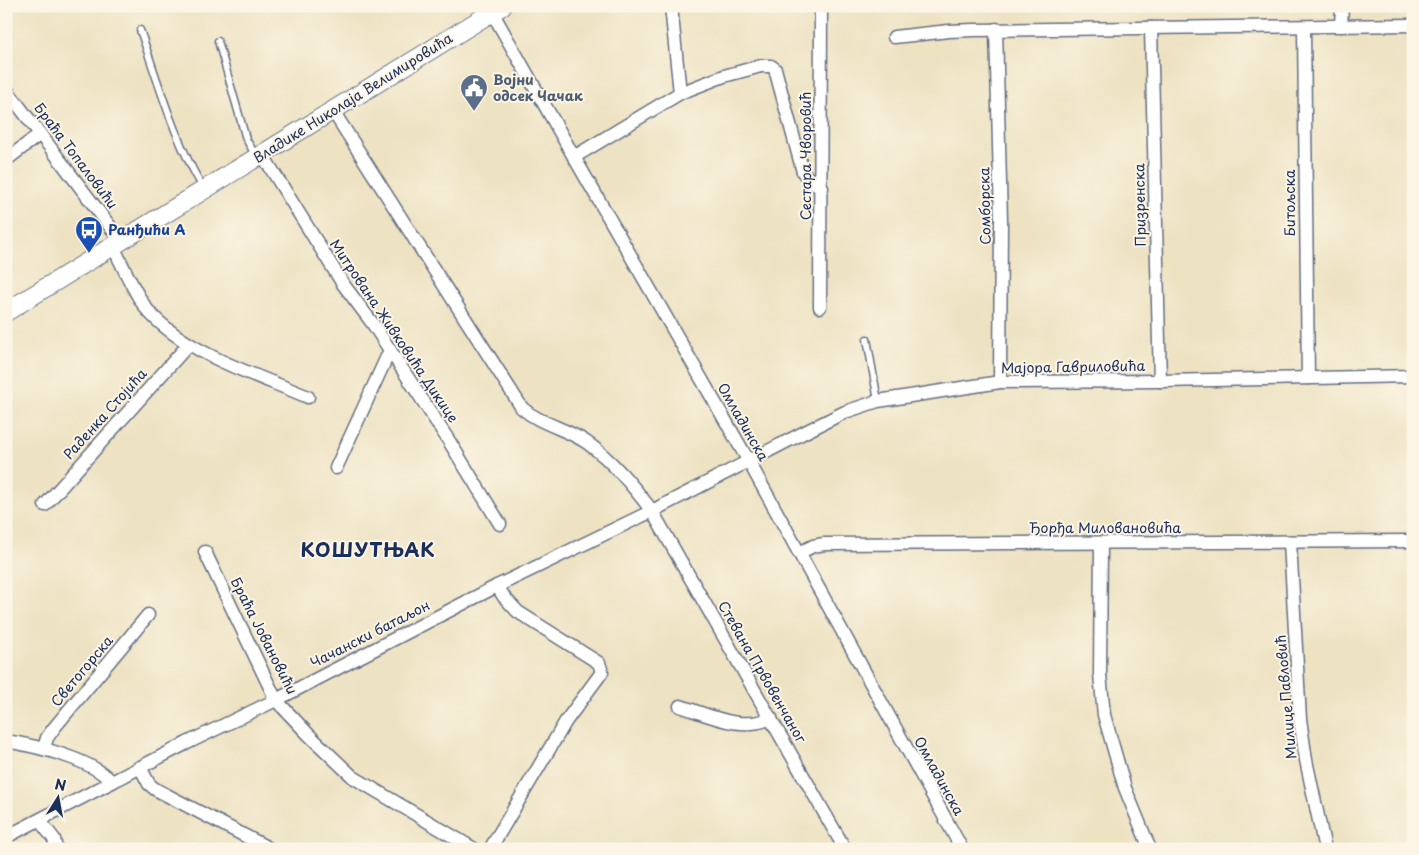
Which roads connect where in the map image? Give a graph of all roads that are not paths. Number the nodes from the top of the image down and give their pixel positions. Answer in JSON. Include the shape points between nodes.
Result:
{"nodes":[{"id":1,"x":672,"y":6,"type":"edge"},
{"id":2,"x":821,"y":6,"type":"edge"},
{"id":3,"x":1342,"y":6,"type":"edge"},
{"id":4,"x":497,"y":9,"type":"edge"},
{"id":5,"x":1413,"y":25,"type":"edge"},
{"id":6,"x":1341,"y":26,"type":"junction"},
{"id":7,"x":1304,"y":27,"type":"junction"},
{"id":8,"x":1151,"y":28,"type":"junction"},
{"id":9,"x":996,"y":29,"type":"junction"},
{"id":10,"x":140,"y":30,"type":"dead end"},
{"id":11,"x":894,"y":37,"type":"dead end"},
{"id":12,"x":218,"y":41,"type":"dead end"},
{"id":13,"x":6,"y":89,"type":"edge"},
{"id":14,"x":680,"y":93,"type":"junction"},
{"id":15,"x":333,"y":110,"type":"junction"},
{"id":16,"x":40,"y":134,"type":"junction"},
{"id":17,"x":259,"y":156,"type":"junction"},
{"id":18,"x":574,"y":157,"type":"junction"},
{"id":19,"x":6,"y":160,"type":"edge"},
{"id":20,"x":822,"y":188,"type":"junction"},
{"id":21,"x":204,"y":190,"type":"junction"},
{"id":22,"x":117,"y":244,"type":"junction"},
{"id":23,"x":820,"y":307,"type":"dead end"},
{"id":24,"x":6,"y":312,"type":"edge"},
{"id":25,"x":867,"y":339,"type":"dead end"},
{"id":26,"x":189,"y":344,"type":"junction"},
{"id":27,"x":390,"y":350,"type":"junction"},
{"id":28,"x":1413,"y":376,"type":"edge"},
{"id":29,"x":1308,"y":378,"type":"junction"},
{"id":30,"x":1160,"y":381,"type":"junction"},
{"id":31,"x":1000,"y":382,"type":"junction"},
{"id":32,"x":308,"y":397,"type":"dead end"},
{"id":33,"x":878,"y":401,"type":"junction"},
{"id":34,"x":748,"y":460,"type":"junction"},
{"id":35,"x":336,"y":468,"type":"dead end"},
{"id":36,"x":45,"y":505,"type":"dead end"},
{"id":37,"x":652,"y":511,"type":"junction"},
{"id":38,"x":500,"y":524,"type":"dead end"},
{"id":39,"x":1413,"y":541,"type":"edge"},
{"id":40,"x":1290,"y":542,"type":"junction"},
{"id":41,"x":1101,"y":543,"type":"junction"},
{"id":42,"x":205,"y":552,"type":"dead end"},
{"id":43,"x":798,"y":554,"type":"junction"},
{"id":44,"x":497,"y":586,"type":"junction"},
{"id":45,"x":148,"y":615,"type":"dead end"},
{"id":46,"x":276,"y":700,"type":"junction"},
{"id":47,"x":680,"y":706,"type":"dead end"},
{"id":48,"x":771,"y":718,"type":"junction"},
{"id":49,"x":6,"y":741,"type":"edge"},
{"id":50,"x":44,"y":748,"type":"junction"},
{"id":51,"x":140,"y":767,"type":"junction"},
{"id":52,"x":112,"y":782,"type":"junction"},
{"id":53,"x":40,"y":821,"type":"junction"},
{"id":54,"x":6,"y":837,"type":"edge"},
{"id":55,"x":56,"y":849,"type":"edge"},
{"id":56,"x":270,"y":849,"type":"edge"},
{"id":57,"x":474,"y":849,"type":"edge"},
{"id":58,"x":490,"y":849,"type":"edge"},
{"id":59,"x":845,"y":849,"type":"edge"},
{"id":60,"x":962,"y":849,"type":"edge"},
{"id":61,"x":1150,"y":849,"type":"edge"},
{"id":62,"x":1325,"y":849,"type":"edge"}],
"edges":[{"from":1,"to":14,"type":"street"},
{"from":2,"to":20,"type":"street","name":"Сестара Чворовић"},
{"from":3,"to":6,"type":"street"},
{"from":4,"to":15,"type":"street","name":"Владике Николаја Велимировића"},
{"from":4,"to":18,"type":"street","name":"Омладинска"},
{"from":5,"to":6,"type":"street"},
{"from":6,"to":7,"type":"street"},
{"from":7,"to":8,"type":"street"},
{"from":7,"to":29,"type":"street","name":"Битољска"},
{"from":8,"to":9,"type":"street"},
{"from":8,"to":30,"type":"street","name":"Призренска"},
{"from":9,"to":11,"type":"street","via":[[949,30]]},
{"from":9,"to":31,"type":"street","name":"Сомборска","via":[[1001,221]]},
{"from":10,"to":21,"type":"lane","via":[[171,116]]},
{"from":12,"to":17,"type":"lane","via":[[246,139]]},
{"from":13,"to":16,"type":"street","name":"Браћа Топаловићи"},
{"from":14,"to":18,"type":"street"},
{"from":14,"to":20,"type":"street","via":[[724,76],[761,66],[773,67],[803,172],[812,184]]},
{"from":15,"to":17,"type":"street","name":"Владике Николаја Велимировића"},
{"from":15,"to":37,"type":"street","name":"Стевана Првовенчаног","via":[[522,408],[532,417],[585,442],[632,484]]},
{"from":16,"to":19,"type":"street"},
{"from":16,"to":22,"type":"street","name":"Браћа Топаловићи"},
{"from":17,"to":21,"type":"street","name":"Владике Николаја Велимировића"},
{"from":17,"to":27,"type":"street","name":"Митрована Живковића Дикице"},
{"from":18,"to":34,"type":"street","name":"Омладинска"},
{"from":20,"to":23,"type":"street","name":"Сестара Чворовић"},
{"from":21,"to":22,"type":"street","name":"Владике Николаја Велимировића"},
{"from":22,"to":24,"type":"street","name":"Владике Николаја Велимировића"},
{"from":22,"to":26,"type":"street","name":"Браћа Топаловићи","via":[[150,312]]},
{"from":25,"to":33,"type":"lane"},
{"from":26,"to":32,"type":"street","name":"Браћа Топаловићи","via":[[241,370]]},
{"from":26,"to":36,"type":"street","name":"Раденка Стојића"},
{"from":27,"to":35,"type":"street"},
{"from":27,"to":38,"type":"street","name":"Митрована Живковића Дикице"},
{"from":28,"to":29,"type":"street","name":"Мајора Гавриловића"},
{"from":29,"to":30,"type":"street","name":"Мајора Гавриловића"},
{"from":30,"to":31,"type":"street","name":"Мајора Гавриловића"},
{"from":31,"to":33,"type":"street","name":"Мајора Гавриловића"},
{"from":33,"to":34,"type":"street","name":"Мајора Гавриловића","via":[[846,412]]},
{"from":34,"to":37,"type":"street","name":"Чачански батаљон"},
{"from":34,"to":43,"type":"street","name":"Омладинска"},
{"from":37,"to":44,"type":"street","name":"Чачански батаљон"},
{"from":37,"to":48,"type":"street","name":"Стевана Првовенчаног"},
{"from":39,"to":40,"type":"street","name":"Ђорђа Миловановића"},
{"from":40,"to":41,"type":"street","name":"Ђорђа Миловановића"},
{"from":40,"to":62,"type":"street","name":"Милице Павловић","via":[[1300,719]]},
{"from":41,"to":43,"type":"street","name":"Ђорђа Миловановића","via":[[824,544]]},
{"from":41,"to":61,"type":"street","via":[[1100,674],[1104,715],[1125,788]]},
{"from":42,"to":46,"type":"street","name":"Браћа Јовановићи"},
{"from":43,"to":60,"type":"street","name":"Омладинска"},
{"from":44,"to":46,"type":"street","name":"Чачански батаљон"},
{"from":44,"to":58,"type":"street","via":[[518,612],[599,663],[602,675],[566,721]]},
{"from":45,"to":50,"type":"street","name":"Светогорска","via":[[54,728]]},
{"from":46,"to":51,"type":"street","name":"Чачански батаљон"},
{"from":46,"to":57,"type":"street","name":"Браћа Јовановићи","via":[[353,777]]},
{"from":47,"to":48,"type":"street","via":[[743,724]]},
{"from":48,"to":59,"type":"street","name":"Стевана Првовенчаног"},
{"from":49,"to":50,"type":"street"},
{"from":50,"to":52,"type":"street","via":[[96,768]]},
{"from":51,"to":52,"type":"street","name":"Чачански батаљон"},
{"from":51,"to":56,"type":"street","via":[[148,784],[155,789]]},
{"from":52,"to":53,"type":"street","name":"Чачански батаљон"},
{"from":53,"to":54,"type":"street","name":"Чачански батаљон"},
{"from":53,"to":55,"type":"street","via":[[54,839]]}]}
